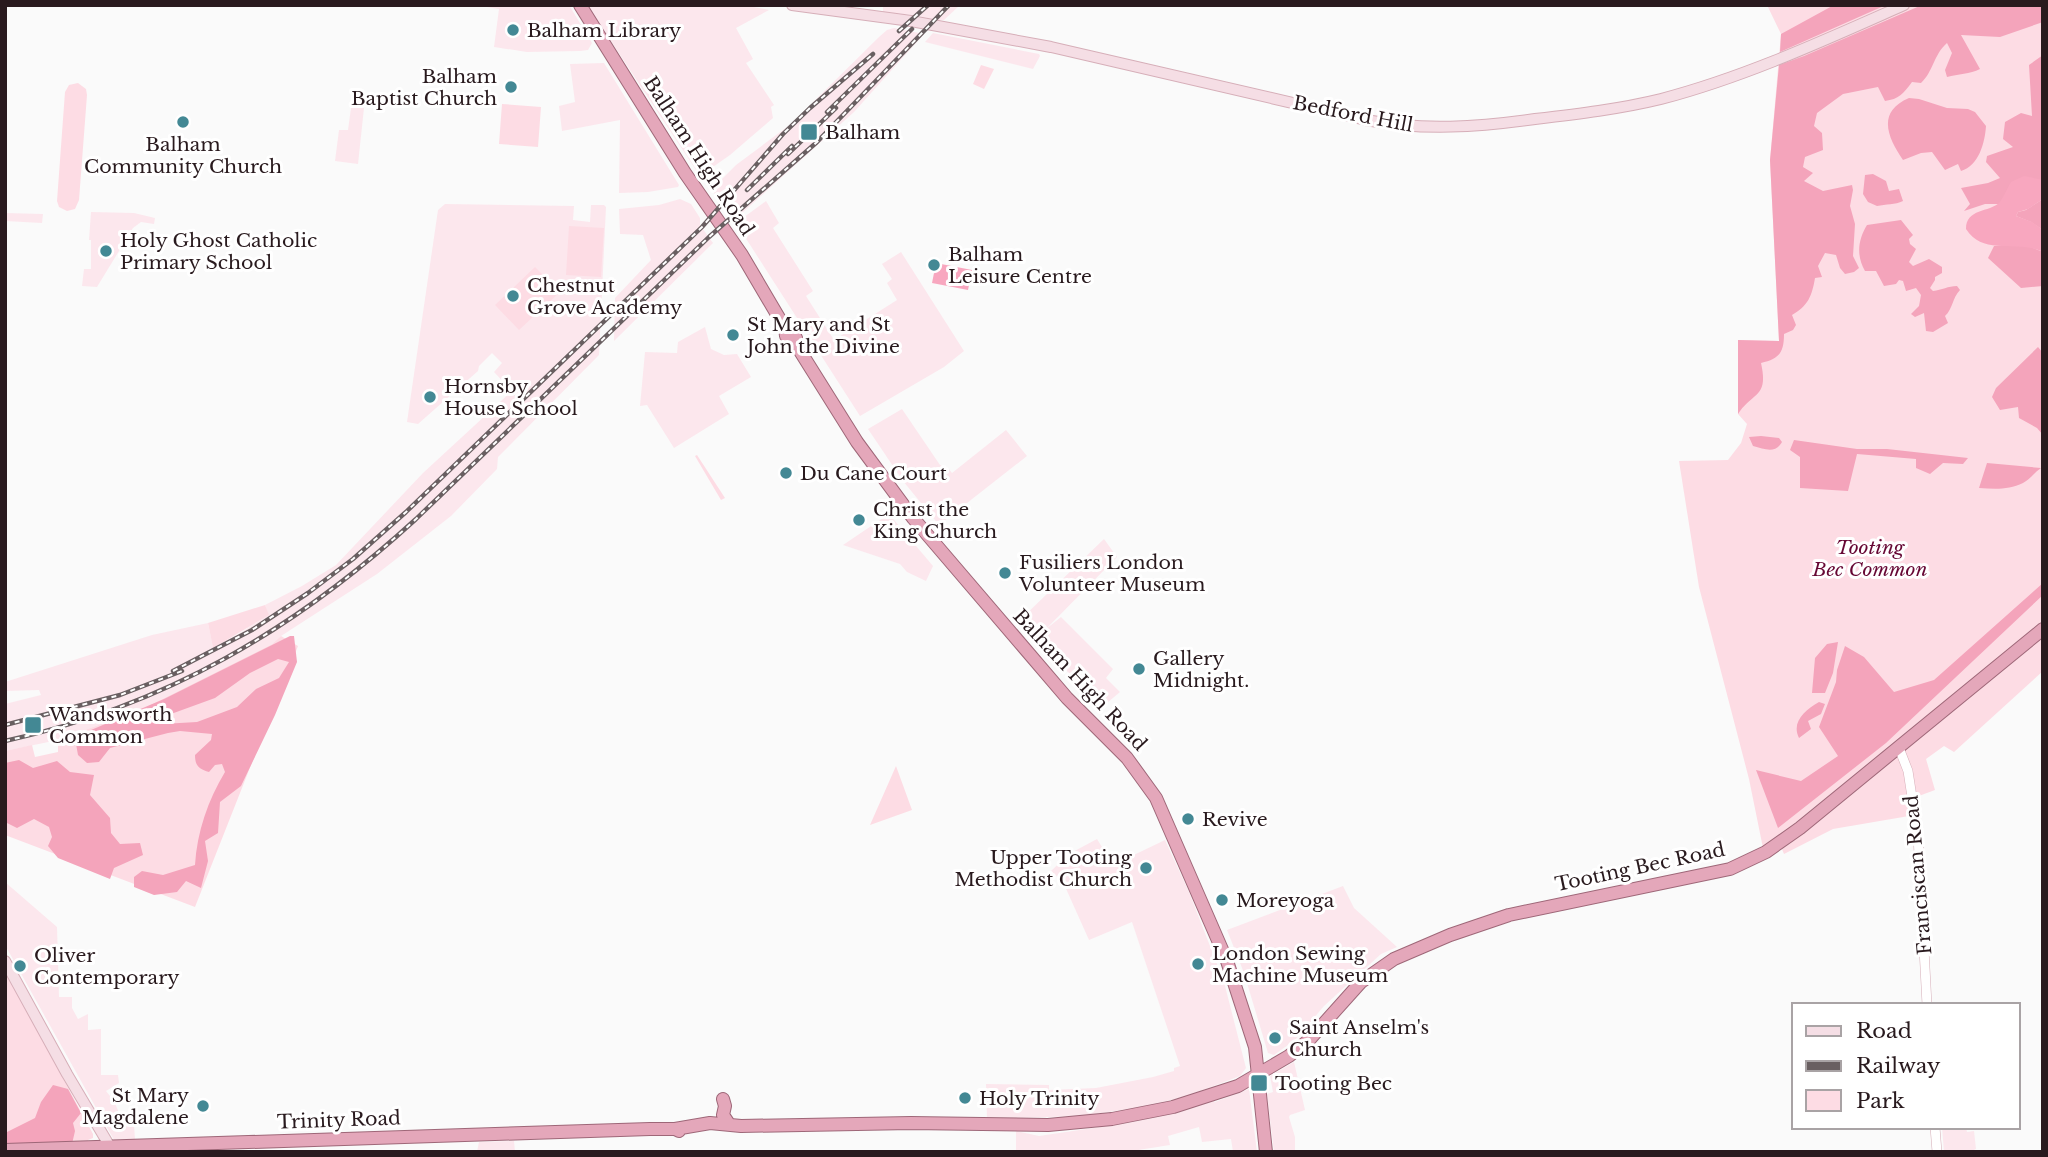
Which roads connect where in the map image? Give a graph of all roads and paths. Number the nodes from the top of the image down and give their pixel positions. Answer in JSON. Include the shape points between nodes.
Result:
{"nodes":[{"id":1,"x":580,"y":5,"type":"edge"},
{"id":2,"x":792,"y":5,"type":"edge"},
{"id":3,"x":1904,"y":5,"type":"edge"},
{"id":4,"x":877,"y":10,"type":"edge"},
{"id":5,"x":2043,"y":629,"type":"edge"},
{"id":6,"x":1899,"y":748,"type":"junction"},
{"id":7,"x":5,"y":961,"type":"edge"},
{"id":8,"x":1927,"y":1003,"type":"edge"},
{"id":9,"x":1259,"y":1074,"type":"junction"},
{"id":10,"x":723,"y":1099,"type":"dead end"},
{"id":11,"x":732,"y":1125,"type":"junction"},
{"id":12,"x":675,"y":1129,"type":"junction"},
{"id":13,"x":1935,"y":1129,"type":"edge"},
{"id":14,"x":111,"y":1149,"type":"edge"},
{"id":15,"x":5,"y":1150,"type":"edge"},
{"id":16,"x":1266,"y":1152,"type":"edge"},
{"id":17,"x":1937,"y":1152,"type":"edge"}],
"edges":[{"from":1,"to":9,"type":"highway","name":"Balham High Road","via":[[742,255],[788,341],[800,351],[913,519],[1017,642],[1127,758],[1156,798],[1227,961],[1255,1046]]},
{"from":2,"to":4,"type":"main road","name":"Bedford Hill"},
{"from":3,"to":4,"type":"main road","name":"Bedford Hill","via":[[1798,52],[1658,100],[1447,128],[1370,121]]},
{"from":5,"to":6,"type":"highway","name":"Tooting Bec Road"},
{"from":6,"to":8,"type":"street","name":"Franciscan Road","via":[[1908,771],[1917,836]]},
{"from":6,"to":9,"type":"highway","name":"Tooting Bec Road","via":[[1800,828],[1738,866],[1509,915],[1394,959],[1349,993],[1297,1050]]},
{"from":7,"to":14,"type":"main road"},
{"from":9,"to":11,"type":"highway","name":"Trinity Road","via":[[1222,1092],[1157,1111],[1067,1124]]},
{"from":9,"to":16,"type":"highway","name":"Balham High Road"},
{"from":10,"to":11,"type":"highway","via":[[723,1115]]},
{"from":11,"to":12,"type":"highway","name":"Trinity Road","via":[[710,1123]]},
{"from":11,"to":12,"type":"highway","name":"Trinity Road","via":[[721,1130]]},
{"from":12,"to":14,"type":"highway","name":"Trinity Road"},
{"from":13,"to":17,"type":"street"},
{"from":14,"to":15,"type":"highway","name":"Trinity Road"}]}
